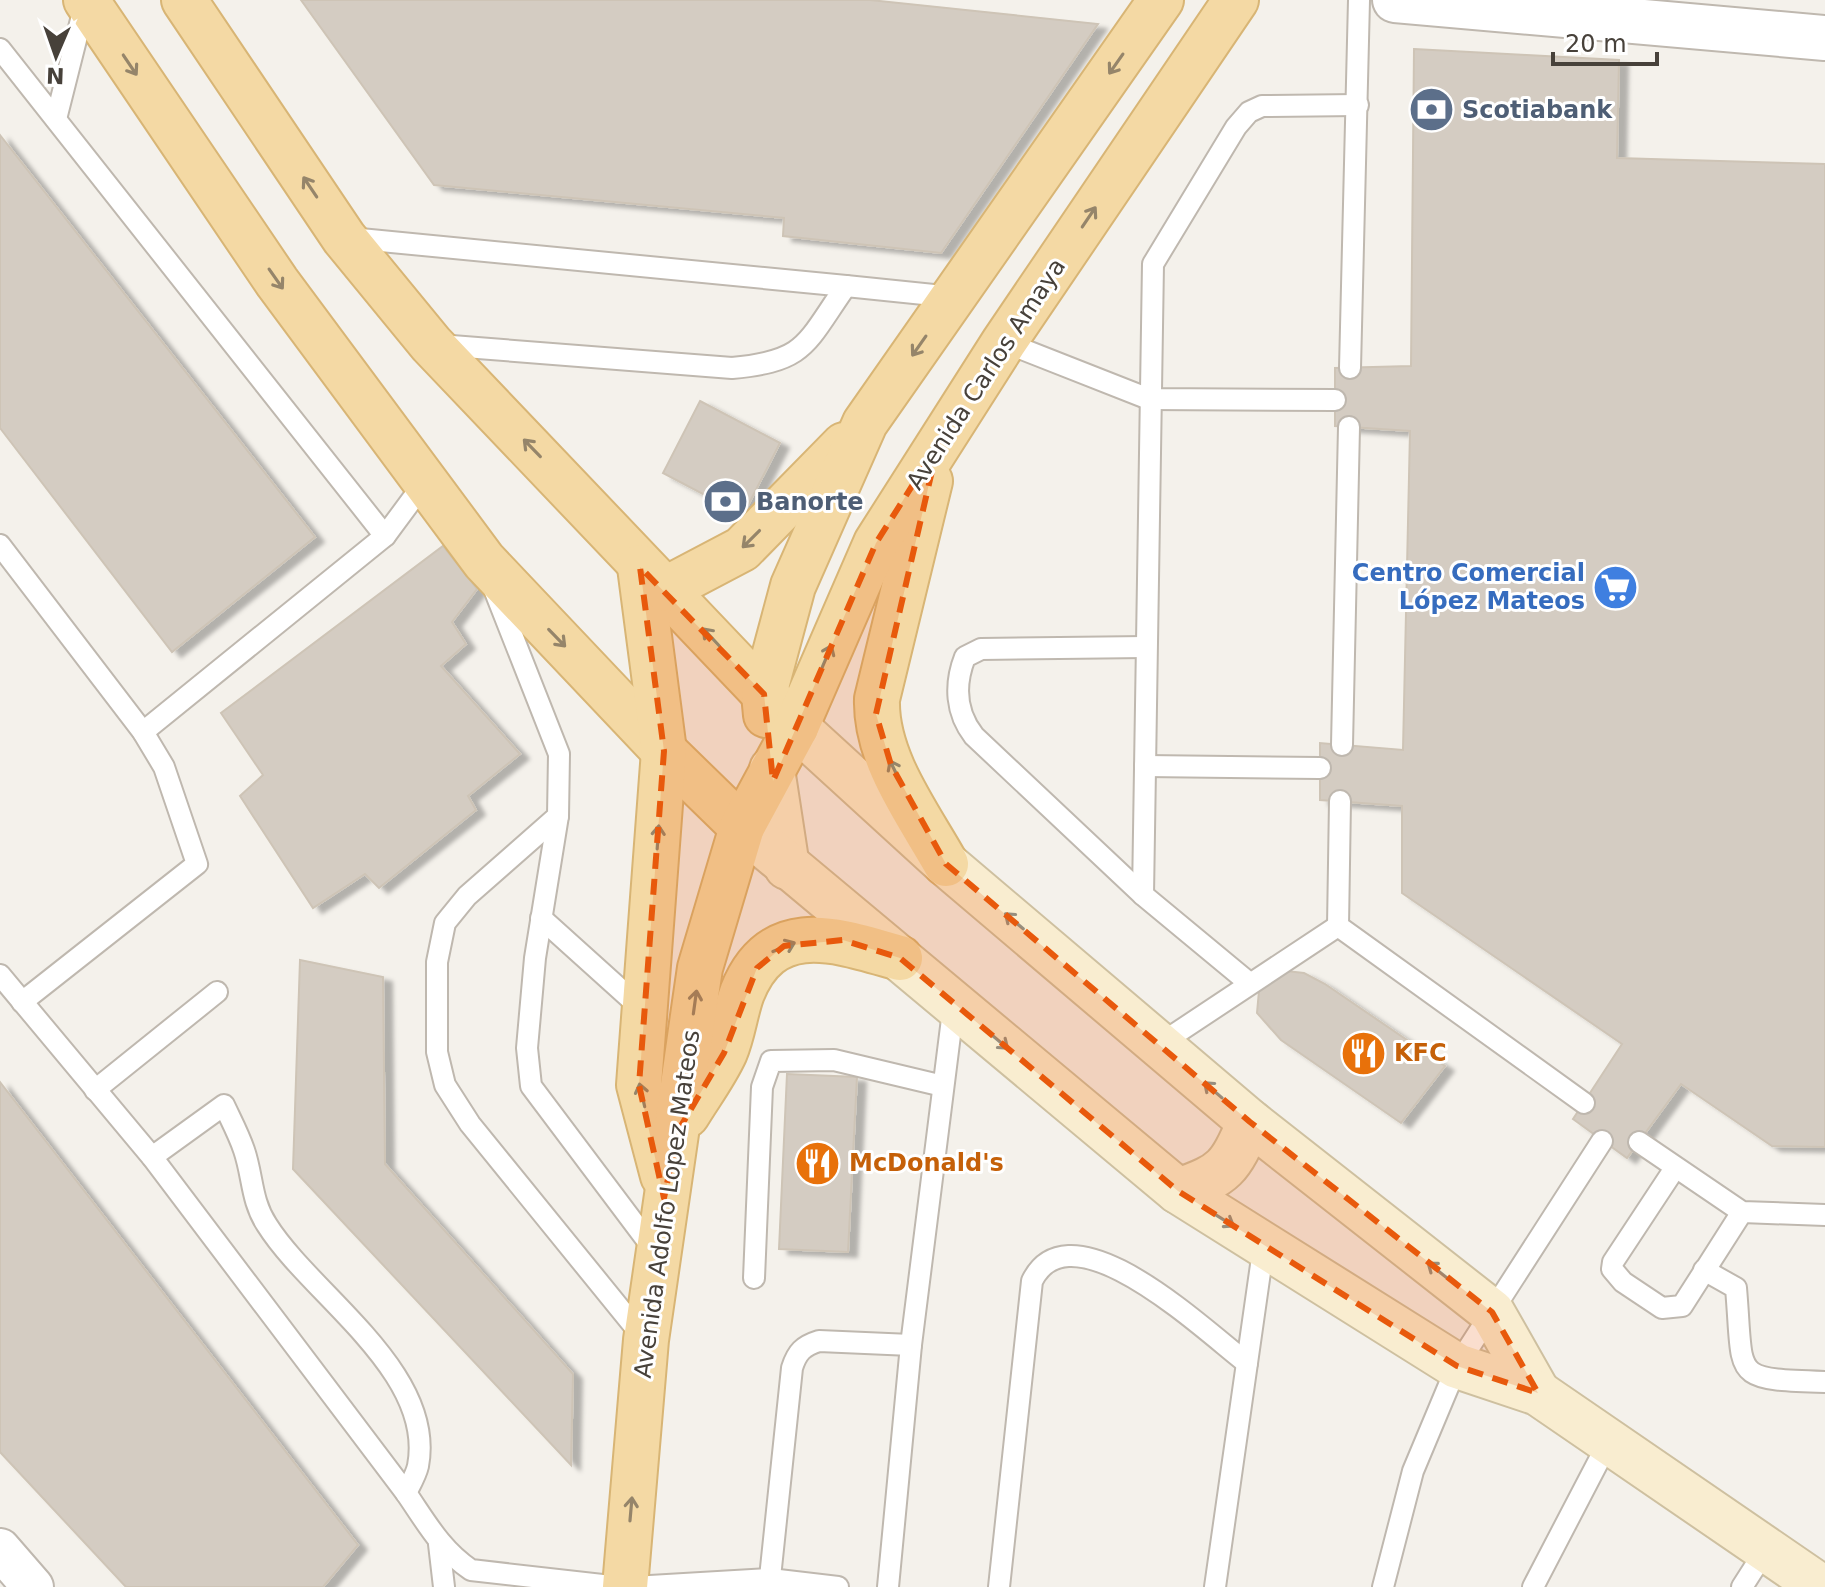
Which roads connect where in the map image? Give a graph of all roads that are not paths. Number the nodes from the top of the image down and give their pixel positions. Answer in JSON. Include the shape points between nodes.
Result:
{"nodes":[{"id":1,"x":86,"y":0,"type":"edge"},
{"id":2,"x":184,"y":0,"type":"edge"},
{"id":3,"x":1161,"y":0,"type":"edge"},
{"id":4,"x":1236,"y":0,"type":"edge"},
{"id":5,"x":1359,"y":0,"type":"edge"},
{"id":6,"x":1395,"y":0,"type":"edge"},
{"id":7,"x":1480,"y":4,"type":"edge"},
{"id":8,"x":1825,"y":38,"type":"edge"},
{"id":9,"x":0,"y":49,"type":"edge"},
{"id":10,"x":1358,"y":105,"type":"junction"},
{"id":11,"x":56,"y":119,"type":"junction"},
{"id":12,"x":344,"y":238,"type":"junction"},
{"id":13,"x":846,"y":286,"type":"junction"},
{"id":14,"x":953,"y":297,"type":"junction"},
{"id":15,"x":1004,"y":342,"type":"junction"},
{"id":16,"x":431,"y":344,"type":"junction"},
{"id":17,"x":1350,"y":368,"type":"dead end"},
{"id":18,"x":1149,"y":399,"type":"junction"},
{"id":19,"x":1335,"y":400,"type":"dead end"},
{"id":20,"x":865,"y":423,"type":"junction"},
{"id":21,"x":1349,"y":427,"type":"dead end"},
{"id":22,"x":938,"y":445,"type":"junction"},
{"id":23,"x":425,"y":482,"type":"junction"},
{"id":24,"x":385,"y":536,"type":"junction"},
{"id":25,"x":0,"y":545,"type":"edge"},
{"id":26,"x":484,"y":561,"type":"junction"},
{"id":27,"x":653,"y":578,"type":"junction"},
{"id":28,"x":1146,"y":647,"type":"junction"},
{"id":29,"x":764,"y":694,"type":"junction"},
{"id":30,"x":796,"y":727,"type":"junction"},
{"id":31,"x":143,"y":732,"type":"junction"},
{"id":32,"x":1342,"y":745,"type":"dead end"},
{"id":33,"x":664,"y":751,"type":"junction"},
{"id":34,"x":1145,"y":766,"type":"junction"},
{"id":35,"x":1320,"y":768,"type":"dead end"},
{"id":36,"x":772,"y":769,"type":"junction"},
{"id":37,"x":1340,"y":801,"type":"dead end"},
{"id":38,"x":558,"y":816,"type":"junction"},
{"id":39,"x":742,"y":827,"type":"junction"},
{"id":40,"x":946,"y":864,"type":"junction"},
{"id":41,"x":787,"y":867,"type":"junction"},
{"id":42,"x":1143,"y":895,"type":"junction"},
{"id":43,"x":541,"y":918,"type":"junction"},
{"id":44,"x":1338,"y":926,"type":"junction"},
{"id":45,"x":900,"y":958,"type":"junction"},
{"id":46,"x":0,"y":975,"type":"edge"},
{"id":47,"x":1248,"y":982,"type":"junction"},
{"id":48,"x":217,"y":992,"type":"dead end"},
{"id":49,"x":22,"y":1002,"type":"junction"},
{"id":50,"x":954,"y":1003,"type":"junction"},
{"id":51,"x":645,"y":1012,"type":"junction"},
{"id":52,"x":1160,"y":1044,"type":"junction"},
{"id":53,"x":943,"y":1086,"type":"junction"},
{"id":54,"x":95,"y":1090,"type":"junction"},
{"id":55,"x":1584,"y":1103,"type":"dead end"},
{"id":56,"x":1250,"y":1122,"type":"junction"},
{"id":57,"x":678,"y":1131,"type":"junction"},
{"id":58,"x":1602,"y":1141,"type":"dead end"},
{"id":59,"x":1639,"y":1142,"type":"dead end"},
{"id":60,"x":152,"y":1157,"type":"junction"},
{"id":61,"x":1675,"y":1168,"type":"junction"},
{"id":62,"x":1178,"y":1191,"type":"junction"},
{"id":63,"x":664,"y":1198,"type":"junction"},
{"id":64,"x":1742,"y":1212,"type":"junction"},
{"id":65,"x":1825,"y":1215,"type":"edge"},
{"id":66,"x":1264,"y":1244,"type":"junction"},
{"id":67,"x":660,"y":1257,"type":"junction"},
{"id":68,"x":1704,"y":1270,"type":"junction"},
{"id":69,"x":754,"y":1278,"type":"dead end"},
{"id":70,"x":1492,"y":1312,"type":"junction"},
{"id":71,"x":646,"y":1340,"type":"junction"},
{"id":72,"x":911,"y":1345,"type":"junction"},
{"id":73,"x":1247,"y":1363,"type":"junction"},
{"id":74,"x":1457,"y":1366,"type":"junction"},
{"id":75,"x":1825,"y":1382,"type":"edge"},
{"id":76,"x":1538,"y":1393,"type":"junction"},
{"id":77,"x":1608,"y":1443,"type":"junction"},
{"id":78,"x":406,"y":1493,"type":"junction"},
{"id":79,"x":439,"y":1544,"type":"junction"},
{"id":80,"x":0,"y":1549,"type":"edge"},
{"id":81,"x":1765,"y":1551,"type":"junction"},
{"id":82,"x":769,"y":1583,"type":"edge"},
{"id":83,"x":33,"y":1587,"type":"edge"},
{"id":84,"x":444,"y":1587,"type":"edge"},
{"id":85,"x":622,"y":1587,"type":"edge"},
{"id":86,"x":633,"y":1587,"type":"edge"},
{"id":87,"x":838,"y":1587,"type":"edge"},
{"id":88,"x":888,"y":1587,"type":"edge"},
{"id":89,"x":999,"y":1587,"type":"edge"},
{"id":90,"x":1215,"y":1587,"type":"edge"},
{"id":91,"x":1383,"y":1587,"type":"edge"},
{"id":92,"x":1533,"y":1587,"type":"edge"},
{"id":93,"x":1742,"y":1587,"type":"edge"},
{"id":94,"x":1823,"y":1587,"type":"edge"}],
"edges":[{"from":1,"to":11,"type":"lane"},
{"from":1,"to":23,"type":"main road","one_way":true,"via":[[277,282]]},
{"from":12,"to":2,"type":"main road","one_way":true},
{"from":3,"to":14,"type":"main road","one_way":true},
{"from":15,"to":4,"type":"main road","name":"Avenida Carlos Amaya","one_way":true},
{"from":5,"to":10,"type":"lane"},
{"from":6,"to":7,"type":"street"},
{"from":7,"to":8,"type":"street"},
{"from":9,"to":11,"type":"lane"},
{"from":10,"to":17,"type":"lane"},
{"from":10,"to":18,"type":"lane","via":[[1262,106],[1236,127],[1153,264]]},
{"from":11,"to":24,"type":"lane"},
{"from":12,"to":13,"type":"lane"},
{"from":12,"to":16,"type":"main road"},
{"from":13,"to":14,"type":"lane"},
{"from":13,"to":16,"type":"lane","via":[[802,349],[773,364],[704,366]]},
{"from":14,"to":20,"type":"main road","one_way":true},
{"from":15,"to":18,"type":"lane"},
{"from":15,"to":22,"type":"main road","name":"Avenida Carlos Amaya"},
{"from":27,"to":16,"type":"main road","one_way":true},
{"from":18,"to":19,"type":"lane"},
{"from":18,"to":28,"type":"lane"},
{"from":20,"to":27,"type":"main road","one_way":true,"via":[[742,549]]},
{"from":20,"to":29,"type":"main road","via":[[793,586]]},
{"from":21,"to":32,"type":"lane"},
{"from":30,"to":22,"type":"main road","name":"Avenida Carlos Amaya","one_way":true,"via":[[876,543]]},
{"from":40,"to":22,"type":"main road","one_way":true,"via":[[891,765],[876,714]]},
{"from":23,"to":24,"type":"lane"},
{"from":23,"to":26,"type":"main road"},
{"from":24,"to":31,"type":"lane"},
{"from":25,"to":31,"type":"lane"},
{"from":26,"to":33,"type":"main road","one_way":true},
{"from":26,"to":38,"type":"lane","via":[[559,754]]},
{"from":29,"to":27,"type":"main road","one_way":true},
{"from":27,"to":33,"type":"main road"},
{"from":28,"to":34,"type":"lane"},
{"from":28,"to":42,"type":"lane","via":[[981,649],[965,657],[959,674],[959,707],[974,736]]},
{"from":29,"to":30,"type":"main road"},
{"from":29,"to":36,"type":"main road"},
{"from":30,"to":36,"type":"main road","name":"Avenida Carlos Amaya"},
{"from":30,"to":40,"type":"main road"},
{"from":31,"to":49,"type":"lane","via":[[164,767],[197,864]]},
{"from":33,"to":39,"type":"main road"},
{"from":51,"to":33,"type":"main road","one_way":true},
{"from":34,"to":35,"type":"lane"},
{"from":34,"to":42,"type":"lane"},
{"from":36,"to":39,"type":"main road","name":"Avenida Carlos Amaya"},
{"from":36,"to":41,"type":"main road"},
{"from":37,"to":44,"type":"lane"},
{"from":38,"to":43,"type":"lane"},
{"from":38,"to":71,"type":"lane","via":[[467,896],[445,923],[437,962],[437,1052],[445,1085],[470,1124]]},
{"from":39,"to":41,"type":"main road"},
{"from":57,"to":39,"type":"main road","name":"Avenida Adolfo Lopez Mateos","one_way":true,"via":[[700,968]]},
{"from":52,"to":40,"type":"main road","one_way":true},
{"from":41,"to":45,"type":"main road"},
{"from":42,"to":47,"type":"lane"},
{"from":43,"to":51,"type":"lane"},
{"from":43,"to":67,"type":"lane","via":[[527,1048],[531,1086]]},
{"from":44,"to":47,"type":"lane"},
{"from":44,"to":55,"type":"lane"},
{"from":45,"to":50,"type":"main road"},
{"from":57,"to":45,"type":"main road","one_way":true,"via":[[724,1053],[743,991],[768,955],[804,940],[843,940]]},
{"from":46,"to":49,"type":"lane"},
{"from":47,"to":52,"type":"lane"},
{"from":48,"to":54,"type":"lane"},
{"from":49,"to":54,"type":"lane"},
{"from":50,"to":53,"type":"lane"},
{"from":50,"to":62,"type":"main road","one_way":true},
{"from":63,"to":51,"type":"main road","one_way":true,"via":[[662,1166],[639,1085]]},
{"from":56,"to":52,"type":"main road","one_way":true},
{"from":53,"to":69,"type":"lane","via":[[834,1060],[771,1061],[762,1087]]},
{"from":53,"to":72,"type":"lane"},
{"from":54,"to":60,"type":"lane"},
{"from":56,"to":62,"type":"main road","via":[[1219,1177]]},
{"from":70,"to":56,"type":"main road","one_way":true},
{"from":57,"to":63,"type":"main road","name":"Avenida Adolfo Lopez Mateos"},
{"from":58,"to":70,"type":"lane"},
{"from":59,"to":61,"type":"lane"},
{"from":60,"to":78,"type":"lane"},
{"from":60,"to":78,"type":"lane","via":[[224,1105],[245,1151],[257,1208],[269,1229],[359,1328],[412,1402],[418,1467]]},
{"from":61,"to":64,"type":"lane"},
{"from":61,"to":68,"type":"lane","via":[[1612,1269],[1662,1308],[1674,1309],[1682,1306]]},
{"from":62,"to":66,"type":"main road","one_way":true},
{"from":63,"to":67,"type":"main road","name":"Avenida Adolfo Lopez Mateos"},
{"from":64,"to":65,"type":"lane"},
{"from":64,"to":68,"type":"lane"},
{"from":66,"to":73,"type":"lane"},
{"from":66,"to":74,"type":"main road"},
{"from":67,"to":71,"type":"main road","name":"Avenida Adolfo Lopez Mateos"},
{"from":68,"to":75,"type":"lane","via":[[1736,1288],[1742,1355],[1752,1376]]},
{"from":70,"to":74,"type":"lane"},
{"from":70,"to":76,"type":"main road"},
{"from":85,"to":71,"type":"main road","name":"Avenida Adolfo Lopez Mateos","one_way":true},
{"from":72,"to":82,"type":"lane","via":[[819,1341],[797,1354]]},
{"from":72,"to":88,"type":"lane"},
{"from":73,"to":89,"type":"lane","via":[[1135,1278],[1090,1256],[1062,1254],[1046,1261],[1032,1281]]},
{"from":73,"to":90,"type":"lane"},
{"from":74,"to":76,"type":"main road"},
{"from":74,"to":91,"type":"lane","via":[[1413,1471]]},
{"from":76,"to":77,"type":"main road"},
{"from":77,"to":81,"type":"main road"},
{"from":77,"to":92,"type":"lane"},
{"from":78,"to":79,"type":"lane"},
{"from":79,"to":84,"type":"lane"},
{"from":79,"to":85,"type":"lane","via":[[471,1570]]},
{"from":80,"to":83,"type":"street"},
{"from":81,"to":93,"type":"lane"},
{"from":81,"to":94,"type":"main road"},
{"from":82,"to":86,"type":"lane"},
{"from":82,"to":87,"type":"lane"}]}
